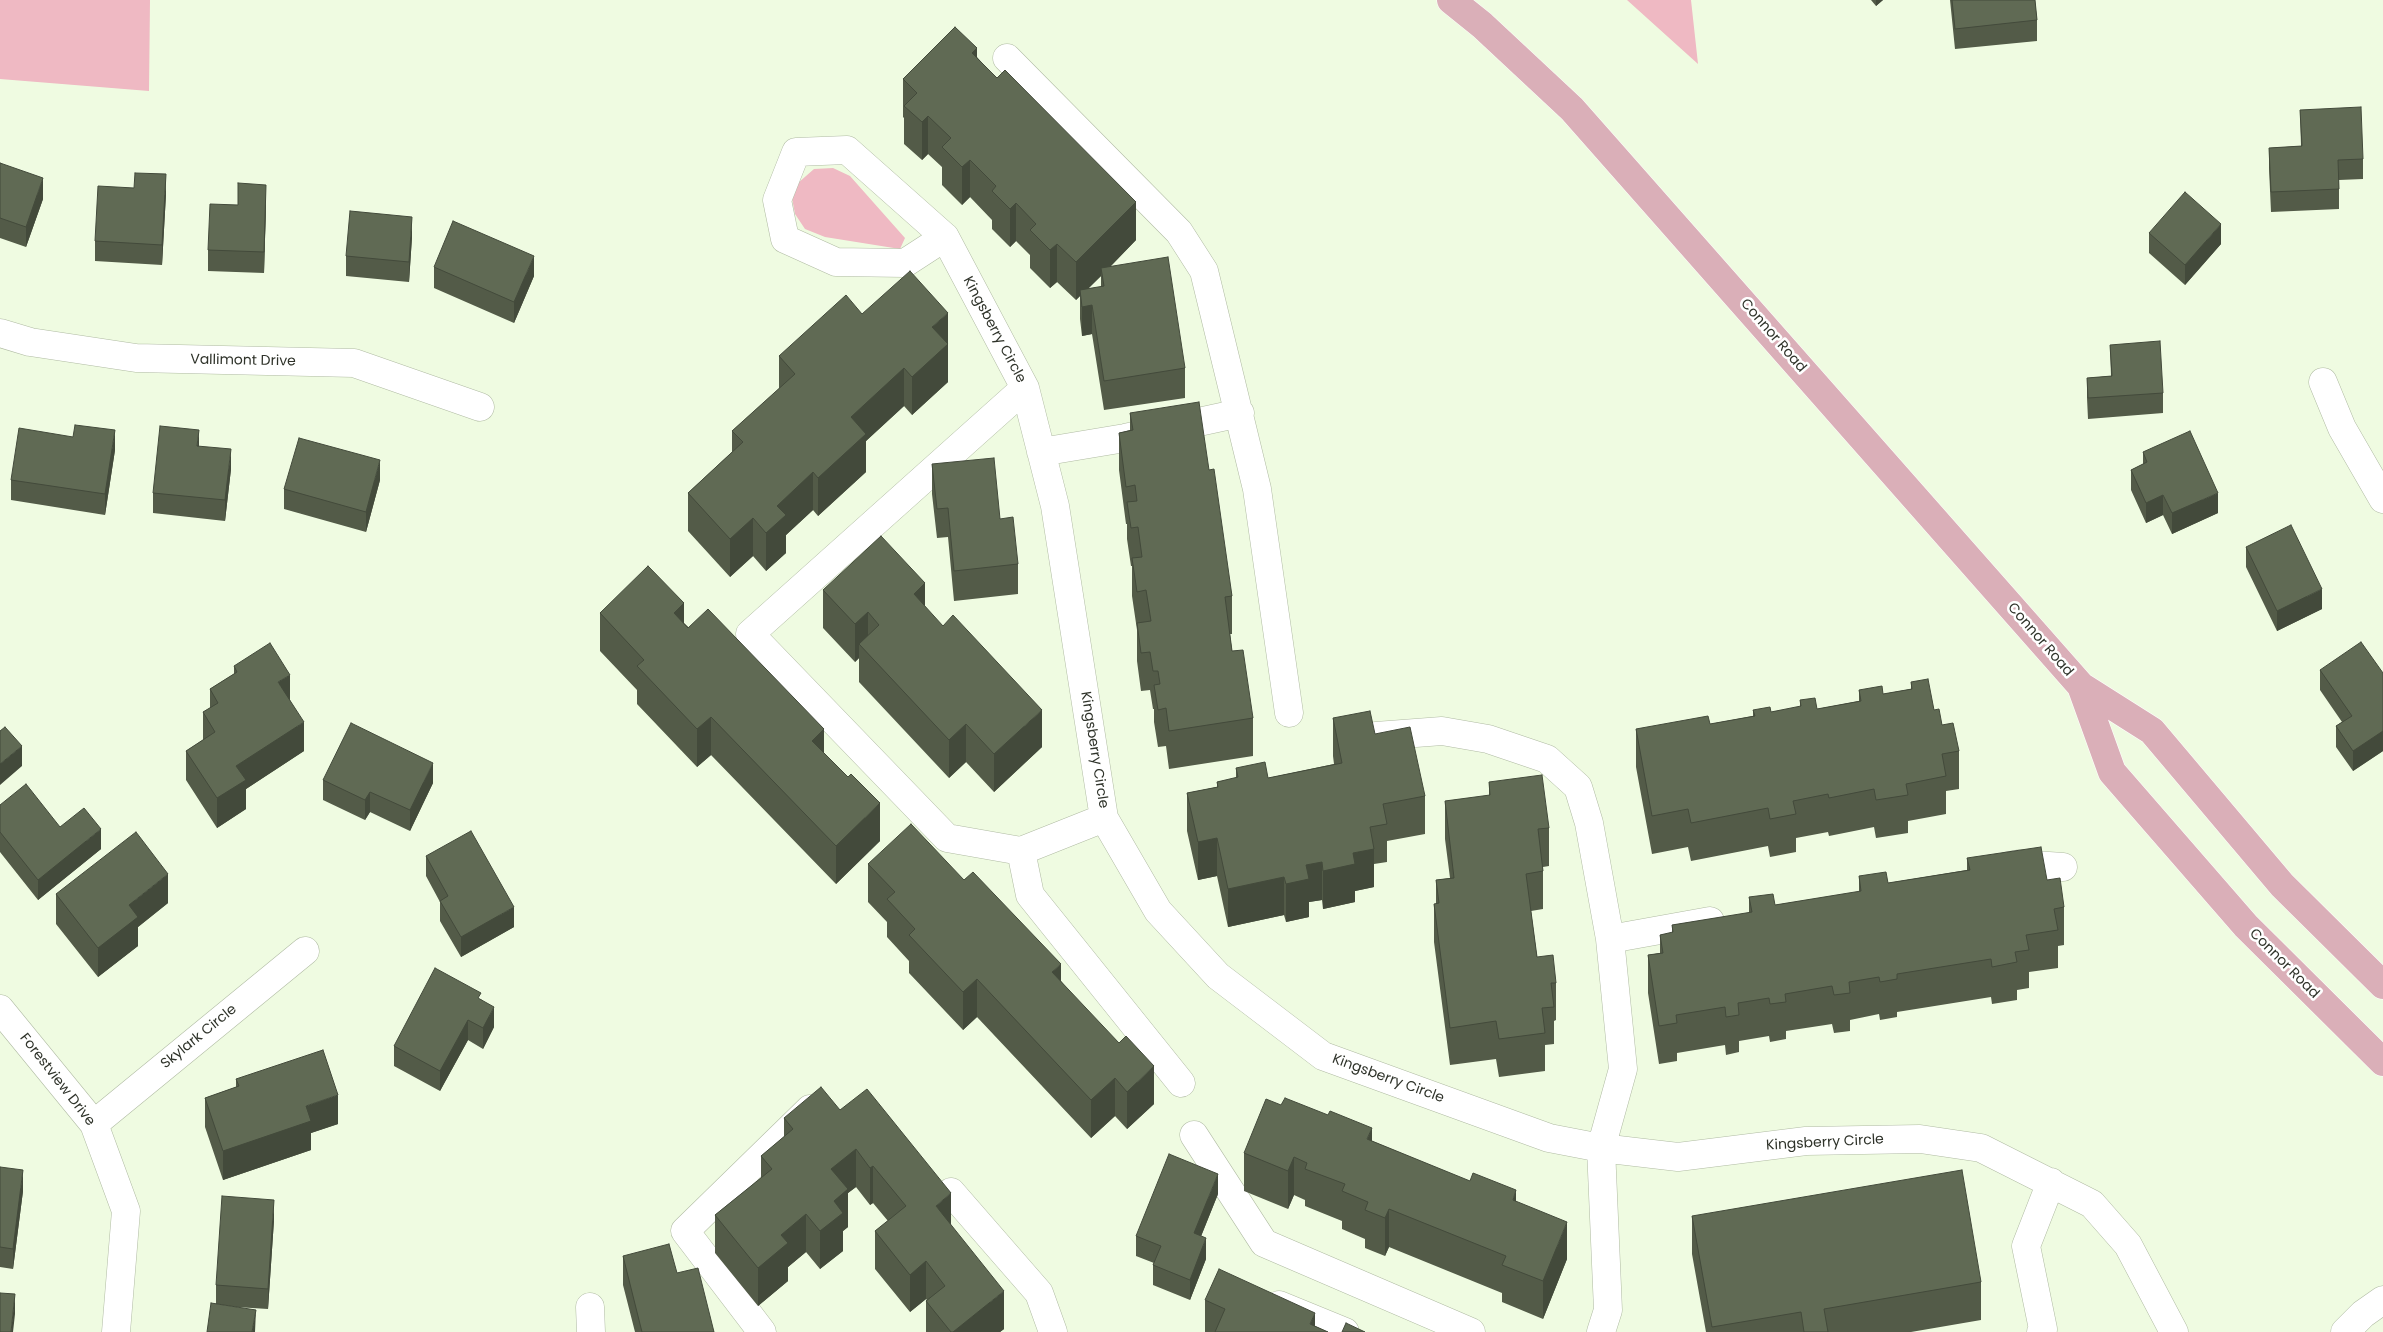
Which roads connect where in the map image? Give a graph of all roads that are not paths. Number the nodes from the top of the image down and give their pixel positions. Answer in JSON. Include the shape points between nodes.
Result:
{"nodes":[{"id":1,"x":1451,"y":0,"type":"edge"},
{"id":2,"x":1007,"y":58,"type":"dead end"},
{"id":3,"x":945,"y":237,"type":"junction"},
{"id":4,"x":0,"y":333,"type":"edge"},
{"id":5,"x":2322,"y":382,"type":"dead end"},
{"id":6,"x":1025,"y":388,"type":"junction"},
{"id":7,"x":480,"y":407,"type":"dead end"},
{"id":8,"x":1240,"y":414,"type":"junction"},
{"id":9,"x":1041,"y":452,"type":"junction"},
{"id":10,"x":2383,"y":499,"type":"edge"},
{"id":11,"x":2081,"y":686,"type":"junction"},
{"id":12,"x":1289,"y":713,"type":"dead end"},
{"id":13,"x":1376,"y":736,"type":"edge"},
{"id":14,"x":1104,"y":818,"type":"junction"},
{"id":15,"x":1022,"y":851,"type":"junction"},
{"id":16,"x":2063,"y":867,"type":"dead end"},
{"id":17,"x":1980,"y":871,"type":"edge"},
{"id":18,"x":1736,"y":916,"type":"edge"},
{"id":19,"x":1610,"y":940,"type":"junction"},
{"id":20,"x":304,"y":951,"type":"dead end"},
{"id":21,"x":2383,"y":985,"type":"edge"},
{"id":22,"x":0,"y":1009,"type":"edge"},
{"id":23,"x":2383,"y":1062,"type":"edge"},
{"id":24,"x":1181,"y":1083,"type":"dead end"},
{"id":25,"x":813,"y":1106,"type":"edge"},
{"id":26,"x":94,"y":1124,"type":"junction"},
{"id":27,"x":1194,"y":1135,"type":"dead end"},
{"id":28,"x":1601,"y":1148,"type":"junction"},
{"id":29,"x":2051,"y":1182,"type":"junction"},
{"id":30,"x":952,"y":1192,"type":"edge"},
{"id":31,"x":1260,"y":1296,"type":"edge"},
{"id":32,"x":2383,"y":1300,"type":"edge"},
{"id":33,"x":116,"y":1332,"type":"edge"},
{"id":34,"x":762,"y":1332,"type":"edge"},
{"id":35,"x":1053,"y":1332,"type":"edge"},
{"id":36,"x":1345,"y":1332,"type":"edge"},
{"id":37,"x":1472,"y":1332,"type":"edge"},
{"id":38,"x":1601,"y":1332,"type":"edge"},
{"id":39,"x":2041,"y":1332,"type":"edge"},
{"id":40,"x":2174,"y":1332,"type":"edge"},
{"id":41,"x":2345,"y":1332,"type":"edge"}],
"edges":[{"from":1,"to":11,"type":"main road","name":"Connor Road","via":[[1572,109]]},
{"from":2,"to":8,"type":"street","via":[[1179,232],[1204,271]]},
{"from":3,"to":3,"type":"street","name":"Kingsberry Circle","via":[[905,264],[836,262],[785,239],[777,200],[796,152],[847,150]]},
{"from":3,"to":6,"type":"street","name":"Kingsberry Circle"},
{"from":4,"to":7,"type":"street","name":"Vallimont Drive","via":[[30,342],[136,358],[354,363]]},
{"from":5,"to":10,"type":"street","via":[[2342,428]]},
{"from":6,"to":9,"type":"street","name":"Kingsberry Circle"},
{"from":6,"to":15,"type":"street","via":[[750,634],[947,838]]},
{"from":8,"to":9,"type":"street"},
{"from":8,"to":12,"type":"street","via":[[1257,489]]},
{"from":9,"to":14,"type":"street","name":"Kingsberry Circle","via":[[1055,506]]},
{"from":11,"to":21,"type":"main road","name":"Connor Road","via":[[2152,731],[2282,885]]},
{"from":11,"to":23,"type":"main road","name":"Connor Road","via":[[2112,772],[2246,926]]},
{"from":13,"to":19,"type":"street","via":[[1442,732],[1488,739],[1547,759],[1578,787],[1589,823]]},
{"from":14,"to":15,"type":"street"},
{"from":14,"to":28,"type":"street","name":"Kingsberry Circle","via":[[1158,911],[1218,976],[1323,1056],[1549,1138]]},
{"from":15,"to":24,"type":"street","via":[[1030,895]]},
{"from":16,"to":17,"type":"street","via":[[2019,864]]},
{"from":18,"to":19,"type":"street"},
{"from":19,"to":28,"type":"street","via":[[1623,1070]]},
{"from":20,"to":26,"type":"street","name":"Skylark Circle"},
{"from":22,"to":26,"type":"street","name":"Forestview Drive"},
{"from":25,"to":34,"type":"street","via":[[686,1231]]},
{"from":26,"to":33,"type":"street","name":"Forestview Drive","via":[[126,1211]]},
{"from":27,"to":37,"type":"street","via":[[1264,1243]]},
{"from":28,"to":29,"type":"street","name":"Kingsberry Circle","via":[[1678,1158],[1806,1141],[1920,1139],[1981,1148]]},
{"from":28,"to":38,"type":"street","via":[[1608,1310]]},
{"from":29,"to":39,"type":"street","via":[[2026,1246]]},
{"from":29,"to":40,"type":"street","name":"Kingsberry Circle","via":[[2092,1204],[2128,1244]]},
{"from":30,"to":35,"type":"street","via":[[1039,1293]]},
{"from":31,"to":36,"type":"street"},
{"from":32,"to":41,"type":"street"}]}
